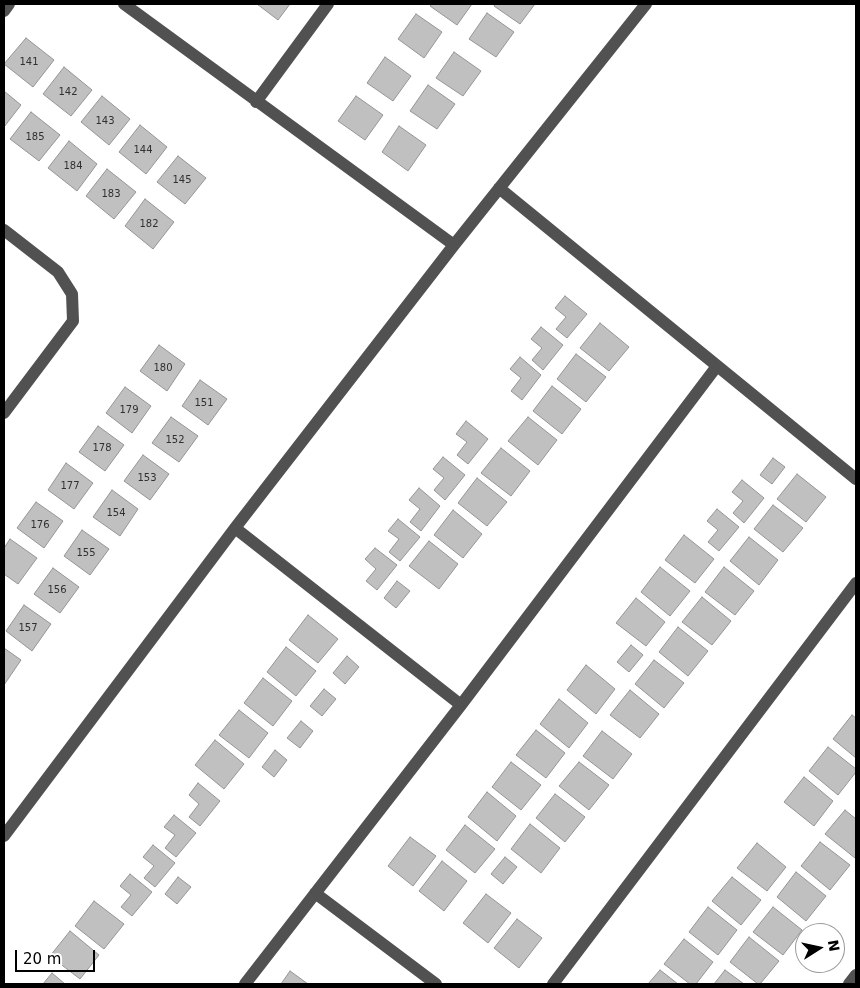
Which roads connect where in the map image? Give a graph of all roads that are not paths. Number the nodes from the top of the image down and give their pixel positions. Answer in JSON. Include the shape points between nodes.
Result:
{"nodes":[{"id":1,"x":9,"y":4,"type":"edge"},
{"id":2,"x":124,"y":4,"type":"edge"},
{"id":3,"x":328,"y":4,"type":"edge"},
{"id":4,"x":646,"y":4,"type":"edge"},
{"id":5,"x":4,"y":10,"type":"edge"},
{"id":6,"x":256,"y":102,"type":"junction"},
{"id":7,"x":500,"y":188,"type":"junction"},
{"id":8,"x":4,"y":230,"type":"edge"},
{"id":9,"x":454,"y":246,"type":"junction"},
{"id":10,"x":717,"y":366,"type":"junction"},
{"id":11,"x":4,"y":413,"type":"edge"},
{"id":12,"x":856,"y":479,"type":"edge"},
{"id":13,"x":236,"y":528,"type":"junction"},
{"id":14,"x":856,"y":584,"type":"edge"},
{"id":15,"x":461,"y":705,"type":"junction"},
{"id":16,"x":4,"y":836,"type":"edge"},
{"id":17,"x":315,"y":893,"type":"junction"},
{"id":18,"x":856,"y":975,"type":"edge"},
{"id":19,"x":245,"y":984,"type":"edge"},
{"id":20,"x":436,"y":984,"type":"edge"},
{"id":21,"x":553,"y":984,"type":"edge"},
{"id":22,"x":849,"y":984,"type":"edge"}],
"edges":[{"from":1,"to":5,"type":"street"},
{"from":2,"to":6,"type":"street"},
{"from":3,"to":6,"type":"street"},
{"from":4,"to":7,"type":"street"},
{"from":6,"to":9,"type":"street"},
{"from":7,"to":9,"type":"street"},
{"from":7,"to":10,"type":"street"},
{"from":8,"to":11,"type":"street","via":[[58,272],[72,294],[73,321]]},
{"from":9,"to":13,"type":"street"},
{"from":10,"to":12,"type":"street"},
{"from":10,"to":15,"type":"street"},
{"from":13,"to":15,"type":"street"},
{"from":13,"to":16,"type":"street"},
{"from":14,"to":21,"type":"street"},
{"from":15,"to":17,"type":"street"},
{"from":17,"to":19,"type":"street"},
{"from":17,"to":20,"type":"street"},
{"from":18,"to":22,"type":"street"}]}
